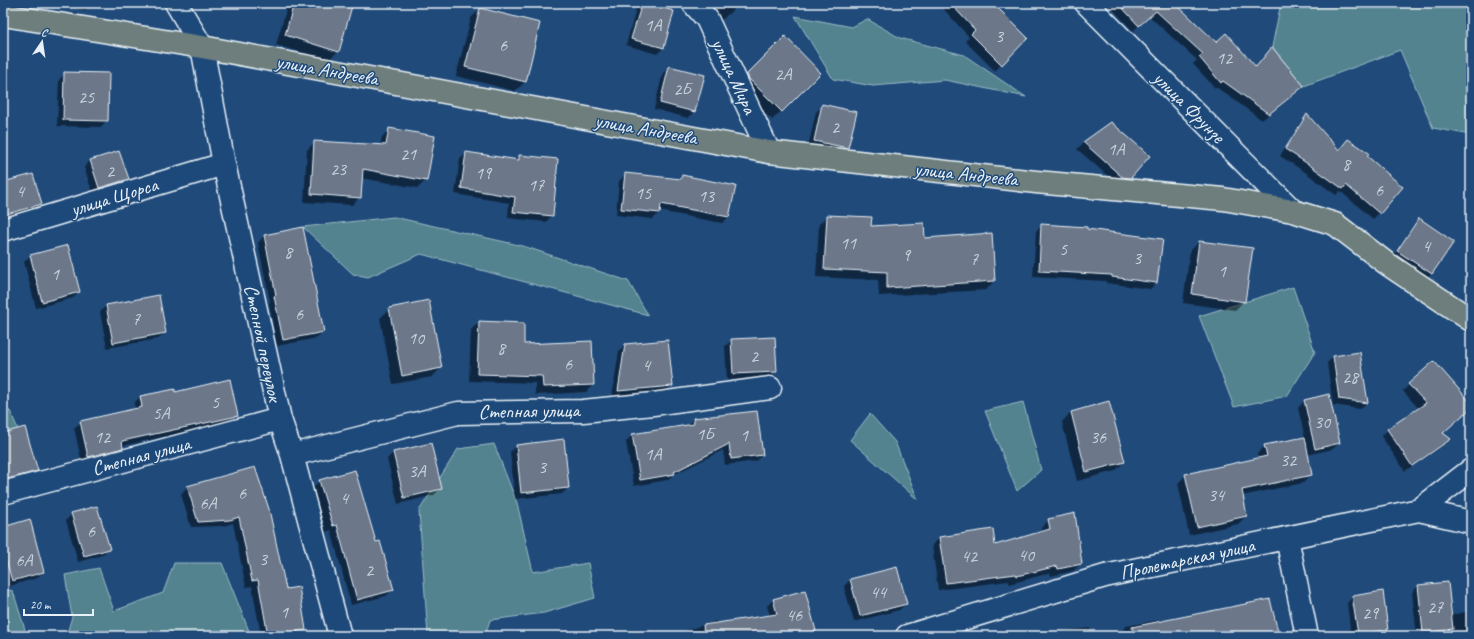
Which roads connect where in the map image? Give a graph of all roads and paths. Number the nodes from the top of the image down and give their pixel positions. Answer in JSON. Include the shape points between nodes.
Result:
{"nodes":[{"id":1,"x":176,"y":3,"type":"edge"},
{"id":2,"x":693,"y":3,"type":"edge"},
{"id":3,"x":1086,"y":3,"type":"edge"},
{"id":4,"x":3,"y":15,"type":"edge"},
{"id":5,"x":202,"y":47,"type":"junction"},
{"id":6,"x":770,"y":152,"type":"junction"},
{"id":7,"x":224,"y":164,"type":"junction"},
{"id":8,"x":1293,"y":212,"type":"junction"},
{"id":9,"x":3,"y":230,"type":"edge"},
{"id":10,"x":1471,"y":320,"type":"edge"},
{"id":11,"x":770,"y":388,"type":"dead end"},
{"id":12,"x":280,"y":419,"type":"junction"},
{"id":13,"x":292,"y":455,"type":"junction"},
{"id":14,"x":1471,"y":470,"type":"edge"},
{"id":15,"x":3,"y":493,"type":"edge"},
{"id":16,"x":1418,"y":510,"type":"junction"},
{"id":17,"x":1471,"y":522,"type":"edge"},
{"id":18,"x":1287,"y":538,"type":"junction"},
{"id":19,"x":340,"y":636,"type":"edge"},
{"id":20,"x":907,"y":636,"type":"edge"},
{"id":21,"x":1307,"y":636,"type":"edge"}],
"edges":[{"from":1,"to":5,"type":"street","name":"Степной переулок"},
{"from":2,"to":6,"type":"street","name":"улица Мира","via":[[707,19]]},
{"from":3,"to":8,"type":"street","name":"улица Фрунзе"},
{"from":4,"to":5,"type":"main road","name":"улица Андреева"},
{"from":5,"to":6,"type":"main road","name":"улица Андреева"},
{"from":5,"to":7,"type":"street","name":"Степной переулок"},
{"from":6,"to":8,"type":"main road","name":"улица Андреева","via":[[1036,182],[1223,199]]},
{"from":7,"to":9,"type":"street","name":"улица Щорса"},
{"from":7,"to":12,"type":"street","name":"Степной переулок"},
{"from":8,"to":10,"type":"main road","name":"улица Андреева","via":[[1335,224],[1386,263]]},
{"from":11,"to":13,"type":"street","name":"Степная улица","via":[[583,411],[458,413]]},
{"from":12,"to":13,"type":"street","name":"Степной переулок"},
{"from":12,"to":15,"type":"street","name":"Степная улица"},
{"from":13,"to":19,"type":"street","name":"Степной переулок"},
{"from":14,"to":16,"type":"street"},
{"from":16,"to":17,"type":"street","name":"Пролетарская улица"},
{"from":16,"to":18,"type":"street","name":"Пролетарская улица"},
{"from":18,"to":20,"type":"street","name":"Пролетарская улица","via":[[1105,576]]},
{"from":18,"to":21,"type":"street"}]}
